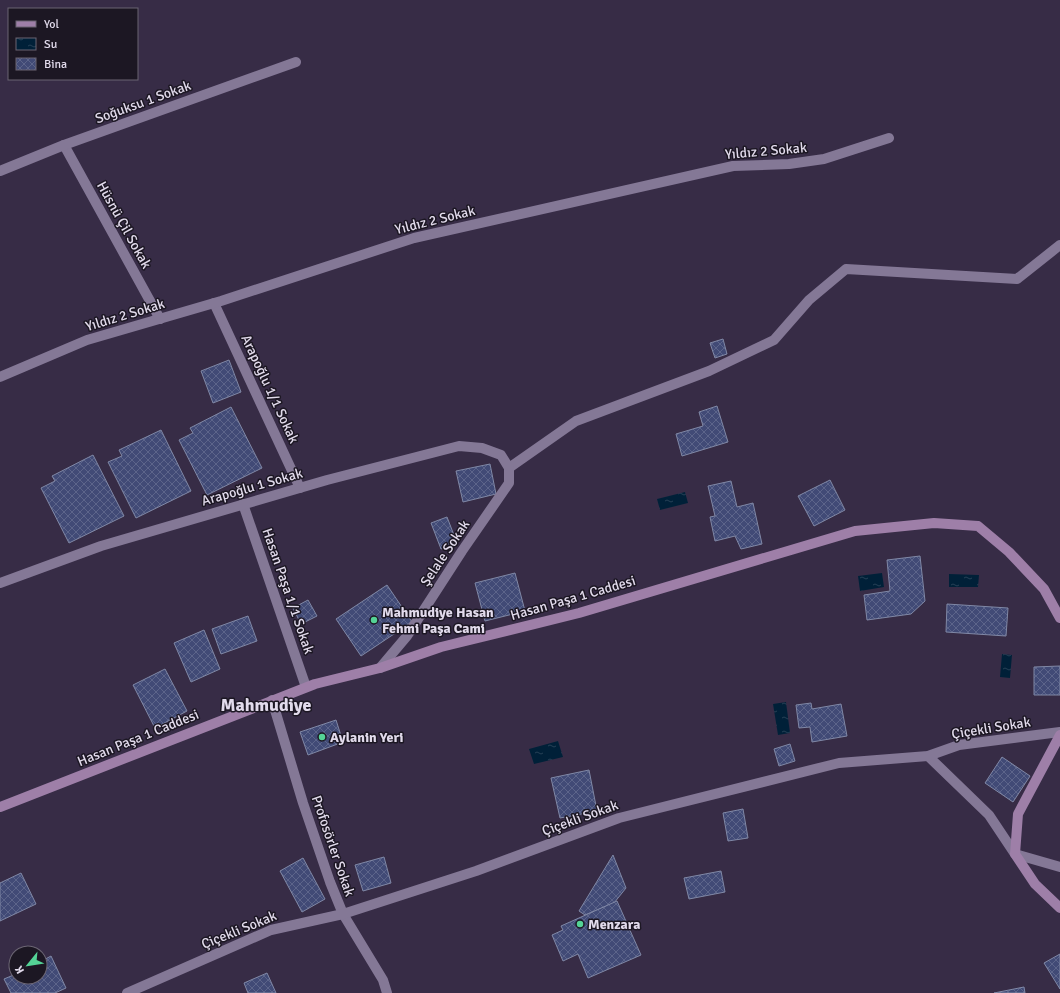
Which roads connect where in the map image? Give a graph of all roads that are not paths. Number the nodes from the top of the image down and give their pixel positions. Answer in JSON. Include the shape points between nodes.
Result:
{"nodes":[{"id":1,"x":296,"y":62,"type":"dead end"},
{"id":2,"x":889,"y":138,"type":"dead end"},
{"id":3,"x":64,"y":145,"type":"junction"},
{"id":4,"x":0,"y":170,"type":"edge"},
{"id":5,"x":1060,"y":245,"type":"edge"},
{"id":6,"x":214,"y":303,"type":"junction"},
{"id":7,"x":160,"y":319,"type":"junction"},
{"id":8,"x":0,"y":377,"type":"edge"},
{"id":9,"x":509,"y":468,"type":"junction"},
{"id":10,"x":300,"y":488,"type":"junction"},
{"id":11,"x":243,"y":504,"type":"junction"},
{"id":12,"x":0,"y":583,"type":"edge"},
{"id":13,"x":1060,"y":618,"type":"edge"},
{"id":14,"x":380,"y":668,"type":"junction"},
{"id":15,"x":306,"y":687,"type":"junction"},
{"id":16,"x":272,"y":700,"type":"junction"},
{"id":17,"x":1060,"y":733,"type":"edge"},
{"id":18,"x":928,"y":756,"type":"junction"},
{"id":19,"x":0,"y":807,"type":"edge"},
{"id":20,"x":1015,"y":854,"type":"junction"},
{"id":21,"x":1060,"y":867,"type":"edge"},
{"id":22,"x":1060,"y":908,"type":"edge"},
{"id":23,"x":343,"y":914,"type":"junction"},
{"id":24,"x":127,"y":993,"type":"edge"},
{"id":25,"x":387,"y":993,"type":"edge"}],
"edges":[{"from":1,"to":3,"type":"street","name":"Soğuksu 1 Sokak"},
{"from":2,"to":6,"type":"street","name":"Yıldız 2 Sokak","via":[[824,159],[789,164],[733,166],[414,238]]},
{"from":3,"to":4,"type":"street","name":"Soğuksu 1 Sokak"},
{"from":3,"to":7,"type":"street","name":"Hüsnü Çil Sokak"},
{"from":5,"to":9,"type":"street","via":[[1017,278],[846,269],[809,300],[774,340],[709,371],[576,421]]},
{"from":6,"to":7,"type":"street","name":"Yıldız 2 Sokak"},
{"from":6,"to":10,"type":"street","name":"Arapoğlu 1/1 Sokak"},
{"from":7,"to":8,"type":"street","name":"Yıldız 2 Sokak","via":[[87,340]]},
{"from":9,"to":10,"type":"street","name":"Arapoğlu 1 Sokak","via":[[501,454],[482,448],[459,446]]},
{"from":9,"to":14,"type":"street","name":"Şelale Sokak","via":[[509,483],[492,510],[407,636]]},
{"from":10,"to":11,"type":"street","name":"Arapoğlu 1 Sokak"},
{"from":11,"to":12,"type":"street","name":"Arapoğlu 1 Sokak","via":[[101,546]]},
{"from":11,"to":15,"type":"street","name":"Hasan Paşa 1/1 Sokak"},
{"from":13,"to":14,"type":"street","name":"Hasan Paşa 1 Caddesi","via":[[1044,589],[1009,552],[978,526],[934,523],[855,531],[578,613],[441,647]]},
{"from":14,"to":15,"type":"street","name":"Hasan Paşa 1 Caddesi"},
{"from":15,"to":16,"type":"street","name":"Hasan Paşa 1 Caddesi"},
{"from":16,"to":19,"type":"street","name":"Hasan Paşa 1 Caddesi"},
{"from":16,"to":23,"type":"street","name":"Profosörler Sokak","via":[[303,803]]},
{"from":17,"to":18,"type":"street","name":"Çiçekli Sokak","via":[[958,745]]},
{"from":17,"to":20,"type":"street","via":[[1018,814]]},
{"from":18,"to":20,"type":"street","via":[[989,815]]},
{"from":18,"to":23,"type":"street","name":"Çiçekli Sokak","via":[[839,763],[618,818],[476,871]]},
{"from":20,"to":21,"type":"street"},
{"from":20,"to":22,"type":"street","via":[[1035,884]]},
{"from":23,"to":24,"type":"street","name":"Çiçekli Sokak","via":[[271,930]]},
{"from":23,"to":25,"type":"street","name":"Profosörler Sokak","via":[[383,980]]}]}
